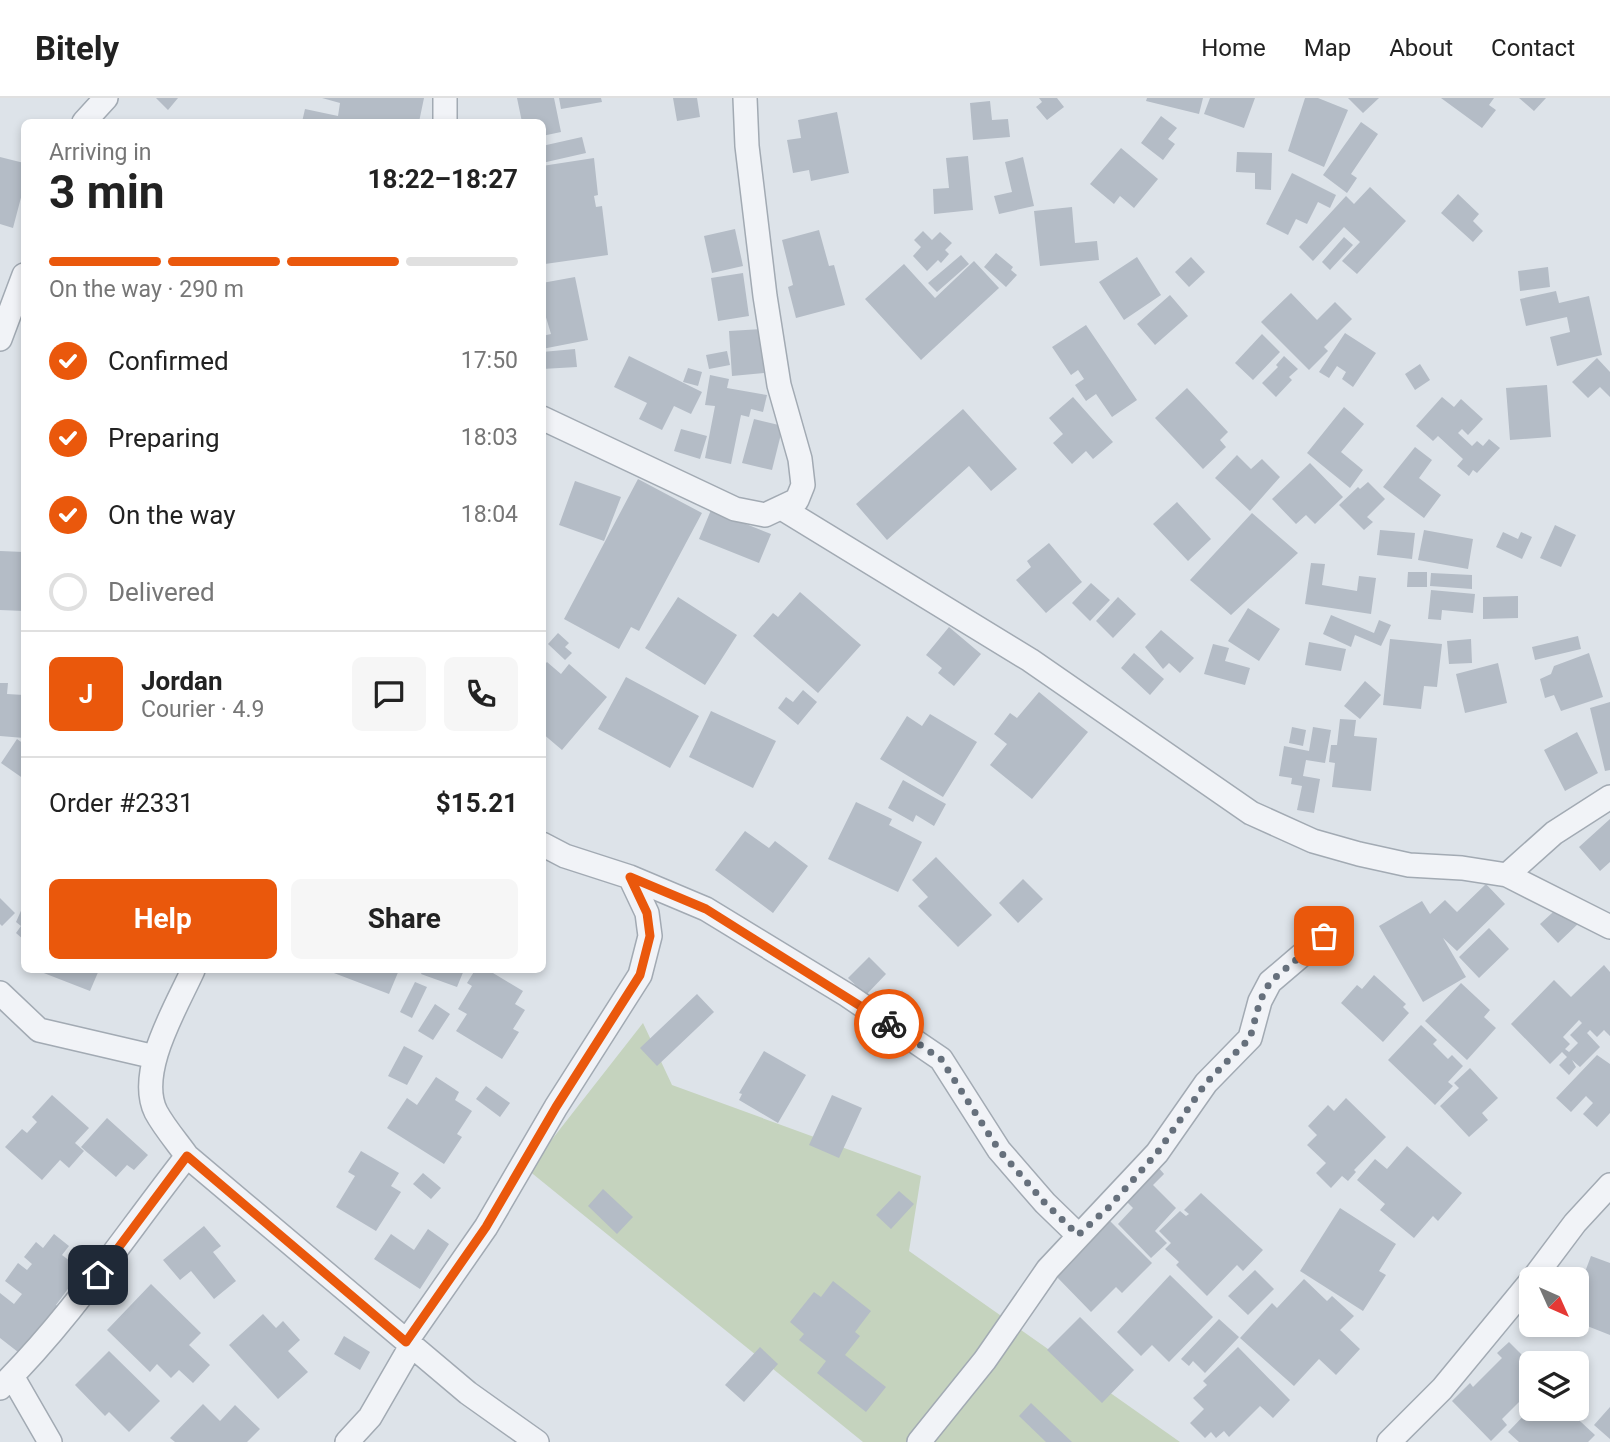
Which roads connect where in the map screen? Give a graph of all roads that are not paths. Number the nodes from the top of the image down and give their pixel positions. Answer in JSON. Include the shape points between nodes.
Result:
{"nodes":[{"id":1,"x":106,"y":98,"type":"edge"},
{"id":2,"x":445,"y":98,"type":"edge"},
{"id":3,"x":745,"y":98,"type":"edge"},
{"id":4,"x":87,"y":119,"type":"edge"},
{"id":5,"x":445,"y":119,"type":"edge"},
{"id":6,"x":21,"y":283,"type":"edge"},
{"id":7,"x":0,"y":339,"type":"edge"},
{"id":8,"x":546,"y":420,"type":"edge"},
{"id":9,"x":783,"y":509,"type":"junction"},
{"id":10,"x":1610,"y":797,"type":"edge"},
{"id":11,"x":546,"y":846,"type":"edge"},
{"id":12,"x":1507,"y":875,"type":"junction"},
{"id":13,"x":630,"y":877,"type":"junction"},
{"id":14,"x":1610,"y":927,"type":"edge"},
{"id":15,"x":1324,"y":936,"type":"dead end"},
{"id":16,"x":192,"y":973,"type":"edge"},
{"id":17,"x":0,"y":993,"type":"edge"},
{"id":18,"x":155,"y":1057,"type":"junction"},
{"id":19,"x":187,"y":1156,"type":"junction"},
{"id":20,"x":1610,"y":1185,"type":"edge"},
{"id":21,"x":1078,"y":1235,"type":"junction"},
{"id":22,"x":1542,"y":1267,"type":"edge"},
{"id":23,"x":1519,"y":1296,"type":"edge"},
{"id":24,"x":409,"y":1344,"type":"junction"},
{"id":25,"x":6,"y":1382,"type":"edge"},
{"id":26,"x":50,"y":1442,"type":"edge"},
{"id":27,"x":347,"y":1442,"type":"edge"},
{"id":28,"x":537,"y":1442,"type":"edge"},
{"id":29,"x":919,"y":1442,"type":"edge"},
{"id":30,"x":1389,"y":1442,"type":"edge"}],
"edges":[{"from":1,"to":4,"type":"street"},
{"from":2,"to":5,"type":"street"},
{"from":3,"to":9,"type":"street","via":[[765,296],[779,385],[803,485],[797,500]]},
{"from":6,"to":7,"type":"street"},
{"from":8,"to":9,"type":"street","via":[[735,509],[765,515]]},
{"from":9,"to":12,"type":"street","via":[[1030,660],[1251,813],[1313,841],[1359,854],[1409,865]]},
{"from":10,"to":12,"type":"street","via":[[1554,833]]},
{"from":11,"to":13,"type":"street"},
{"from":12,"to":14,"type":"street"},
{"from":13,"to":21,"type":"street","via":[[706,909],[941,1059],[999,1150]]},
{"from":13,"to":24,"type":"street","via":[[647,913],[650,936],[640,975]]},
{"from":15,"to":21,"type":"street","via":[[1270,982],[1250,1038],[1206,1083],[1157,1153]]},
{"from":16,"to":18,"type":"street"},
{"from":17,"to":18,"type":"street","via":[[38,1030]]},
{"from":18,"to":19,"type":"street","via":[[150,1081],[155,1111]]},
{"from":19,"to":24,"type":"street"},
{"from":19,"to":25,"type":"street","via":[[83,1297]]},
{"from":20,"to":22,"type":"street"},
{"from":21,"to":29,"type":"street","via":[[1039,1280],[985,1360]]},
{"from":23,"to":30,"type":"street","via":[[1442,1389]]},
{"from":24,"to":27,"type":"street","via":[[370,1417]]},
{"from":24,"to":28,"type":"street"},
{"from":25,"to":26,"type":"street"}]}
